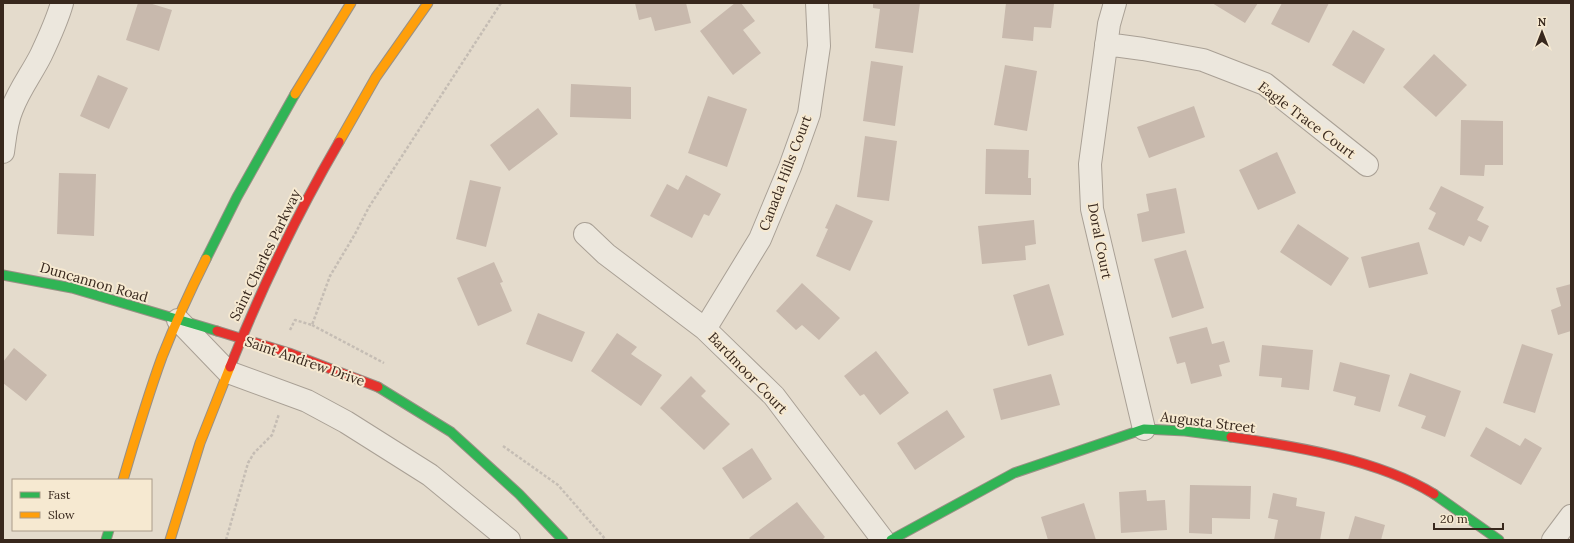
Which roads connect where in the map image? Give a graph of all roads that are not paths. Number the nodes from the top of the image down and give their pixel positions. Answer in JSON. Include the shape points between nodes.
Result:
{"nodes":[{"id":1,"x":62,"y":3,"type":"edge"},
{"id":2,"x":351,"y":3,"type":"edge"},
{"id":3,"x":428,"y":3,"type":"edge"},
{"id":4,"x":817,"y":3,"type":"edge"},
{"id":5,"x":1115,"y":3,"type":"edge"},
{"id":6,"x":1106,"y":44,"type":"junction"},
{"id":7,"x":3,"y":152,"type":"edge"},
{"id":8,"x":1367,"y":165,"type":"dead end"},
{"id":9,"x":584,"y":234,"type":"dead end"},
{"id":10,"x":3,"y":275,"type":"edge"},
{"id":11,"x":178,"y":320,"type":"junction"},
{"id":12,"x":705,"y":329,"type":"junction"},
{"id":13,"x":241,"y":339,"type":"junction"},
{"id":14,"x":228,"y":372,"type":"junction"},
{"id":15,"x":1144,"y":429,"type":"junction"},
{"id":16,"x":123,"y":479,"type":"edge"},
{"id":17,"x":1571,"y":516,"type":"edge"},
{"id":18,"x":170,"y":540,"type":"edge"},
{"id":19,"x":509,"y":540,"type":"edge"},
{"id":20,"x":563,"y":540,"type":"edge"},
{"id":21,"x":883,"y":540,"type":"edge"},
{"id":22,"x":891,"y":540,"type":"edge"},
{"id":23,"x":1499,"y":540,"type":"edge"},
{"id":24,"x":1553,"y":540,"type":"edge"}],
"edges":[{"from":1,"to":7,"type":"street","via":[[41,55],[25,80],[12,109]]},
{"from":2,"to":11,"type":"street","via":[[264,146]]},
{"from":3,"to":13,"type":"street","name":"Saint Charles Parkway","via":[[376,77],[325,166],[289,234]]},
{"from":4,"to":12,"type":"street","name":"Canada Hills Court","via":[[819,46],[809,114],[760,239]]},
{"from":5,"to":6,"type":"street","name":"Doral Court"},
{"from":6,"to":8,"type":"street","name":"Eagle Trace Court","via":[[1143,48],[1203,60],[1265,84]]},
{"from":6,"to":15,"type":"street","name":"Doral Court","via":[[1090,164],[1092,209]]},
{"from":9,"to":12,"type":"street","name":"Bardmoor Court","via":[[606,254]]},
{"from":10,"to":11,"type":"street","name":"Duncannon Road","via":[[72,288]]},
{"from":11,"to":13,"type":"street","name":"Saint Andrew Drive"},
{"from":11,"to":14,"type":"street"},
{"from":11,"to":16,"type":"street"},
{"from":12,"to":21,"type":"street","name":"Bardmoor Court","via":[[774,396]]},
{"from":13,"to":14,"type":"street","name":"Saint Charles Parkway"},
{"from":13,"to":20,"type":"street","name":"Saint Andrew Drive","via":[[379,387],[451,432],[519,494]]},
{"from":14,"to":18,"type":"street","name":"Saint Charles Parkway","via":[[200,443]]},
{"from":14,"to":19,"type":"street","via":[[307,401],[346,422],[430,475]]},
{"from":15,"to":22,"type":"street","name":"Augusta Street","via":[[1014,473]]},
{"from":15,"to":23,"type":"street","name":"Augusta Street","via":[[1235,438],[1360,463],[1388,472],[1432,493]]},
{"from":17,"to":24,"type":"street"}]}
